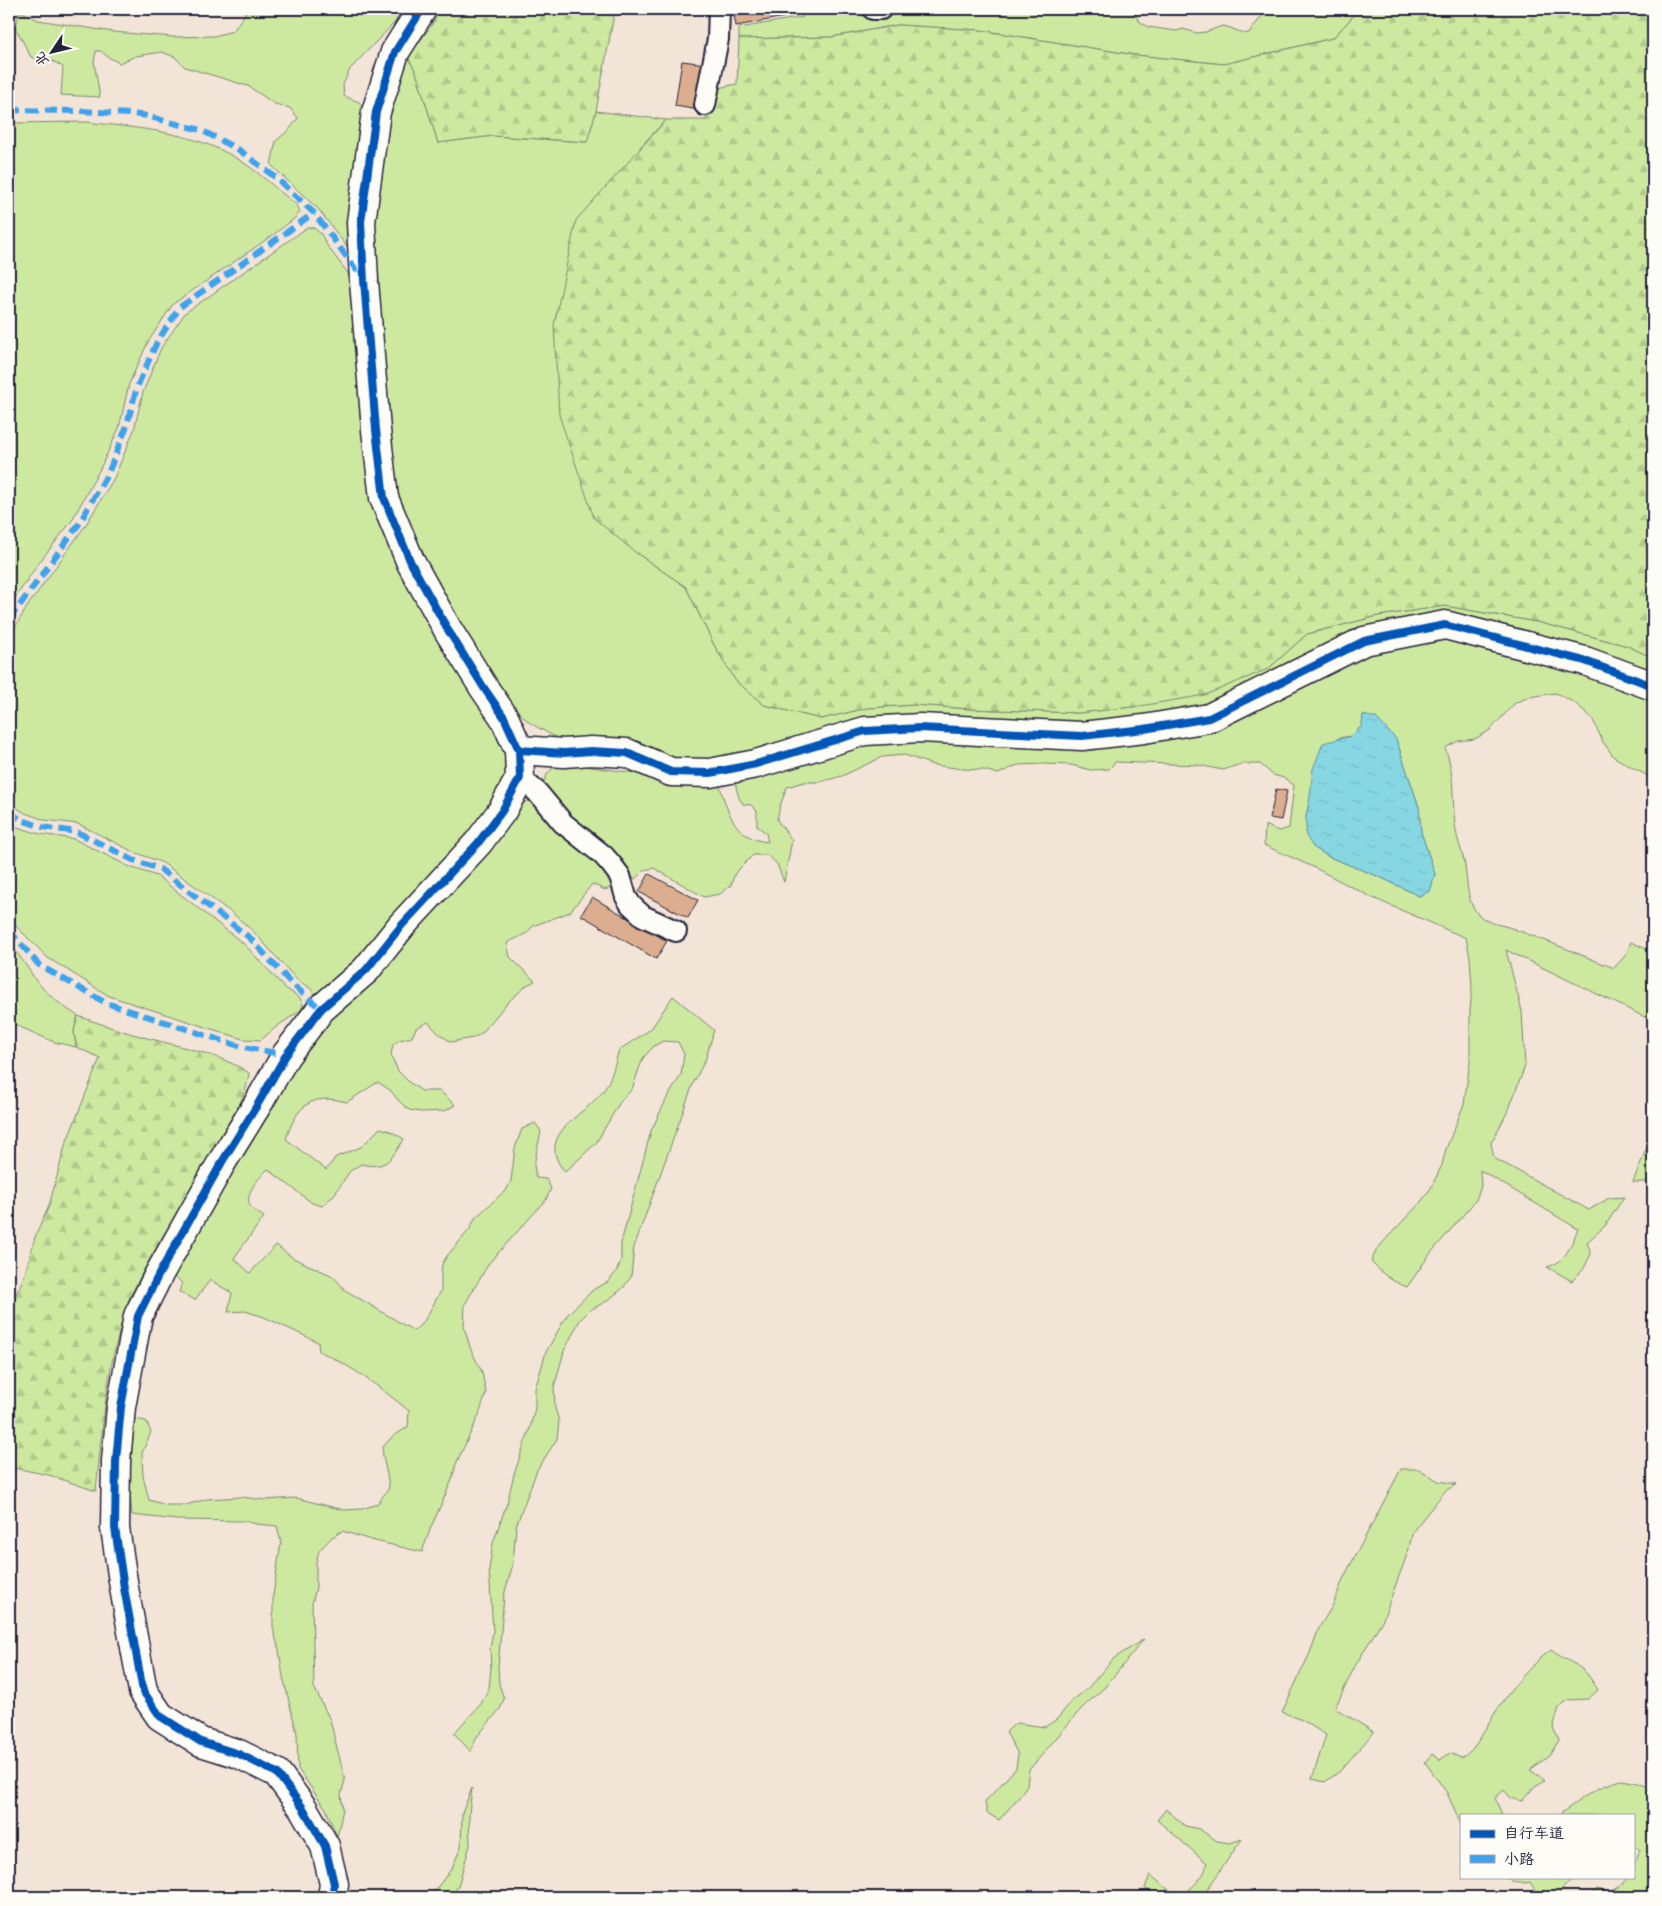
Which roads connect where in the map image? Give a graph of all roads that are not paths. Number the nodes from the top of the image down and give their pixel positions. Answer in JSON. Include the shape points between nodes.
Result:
{"nodes":[{"id":1,"x":422,"y":9,"type":"edge"},
{"id":2,"x":719,"y":9,"type":"edge"},
{"id":3,"x":873,"y":9,"type":"edge"},
{"id":4,"x":881,"y":9,"type":"edge"},
{"id":5,"x":705,"y":106,"type":"dead end"},
{"id":6,"x":1653,"y":686,"type":"edge"},
{"id":7,"x":519,"y":750,"type":"junction"},
{"id":8,"x":520,"y":778,"type":"junction"},
{"id":9,"x":676,"y":931,"type":"dead end"},
{"id":10,"x":332,"y":1897,"type":"edge"}],
"edges":[{"from":1,"to":7,"type":"street","via":[[395,52],[376,112],[360,222],[384,498],[411,563],[448,630],[504,717]]},
{"from":2,"to":5,"type":"lane","via":[[718,39]]},
{"from":3,"to":4,"type":"lane"},
{"from":6,"to":7,"type":"street","via":[[1585,661],[1445,625],[1364,641],[1209,718],[1144,729],[1082,736],[920,728],[865,731],[756,764],[710,773],[671,772],[627,753]]},
{"from":7,"to":8,"type":"street"},
{"from":8,"to":9,"type":"lane","via":[[537,792],[563,824],[611,864],[620,876],[631,905],[644,916]]},
{"from":8,"to":10,"type":"street","via":[[502,811],[478,843],[402,925],[366,970],[321,1009],[286,1055],[222,1162],[138,1316],[120,1408],[115,1528],[143,1691],[160,1716],[201,1742],[239,1754],[277,1772],[325,1846],[334,1884]]}]}
